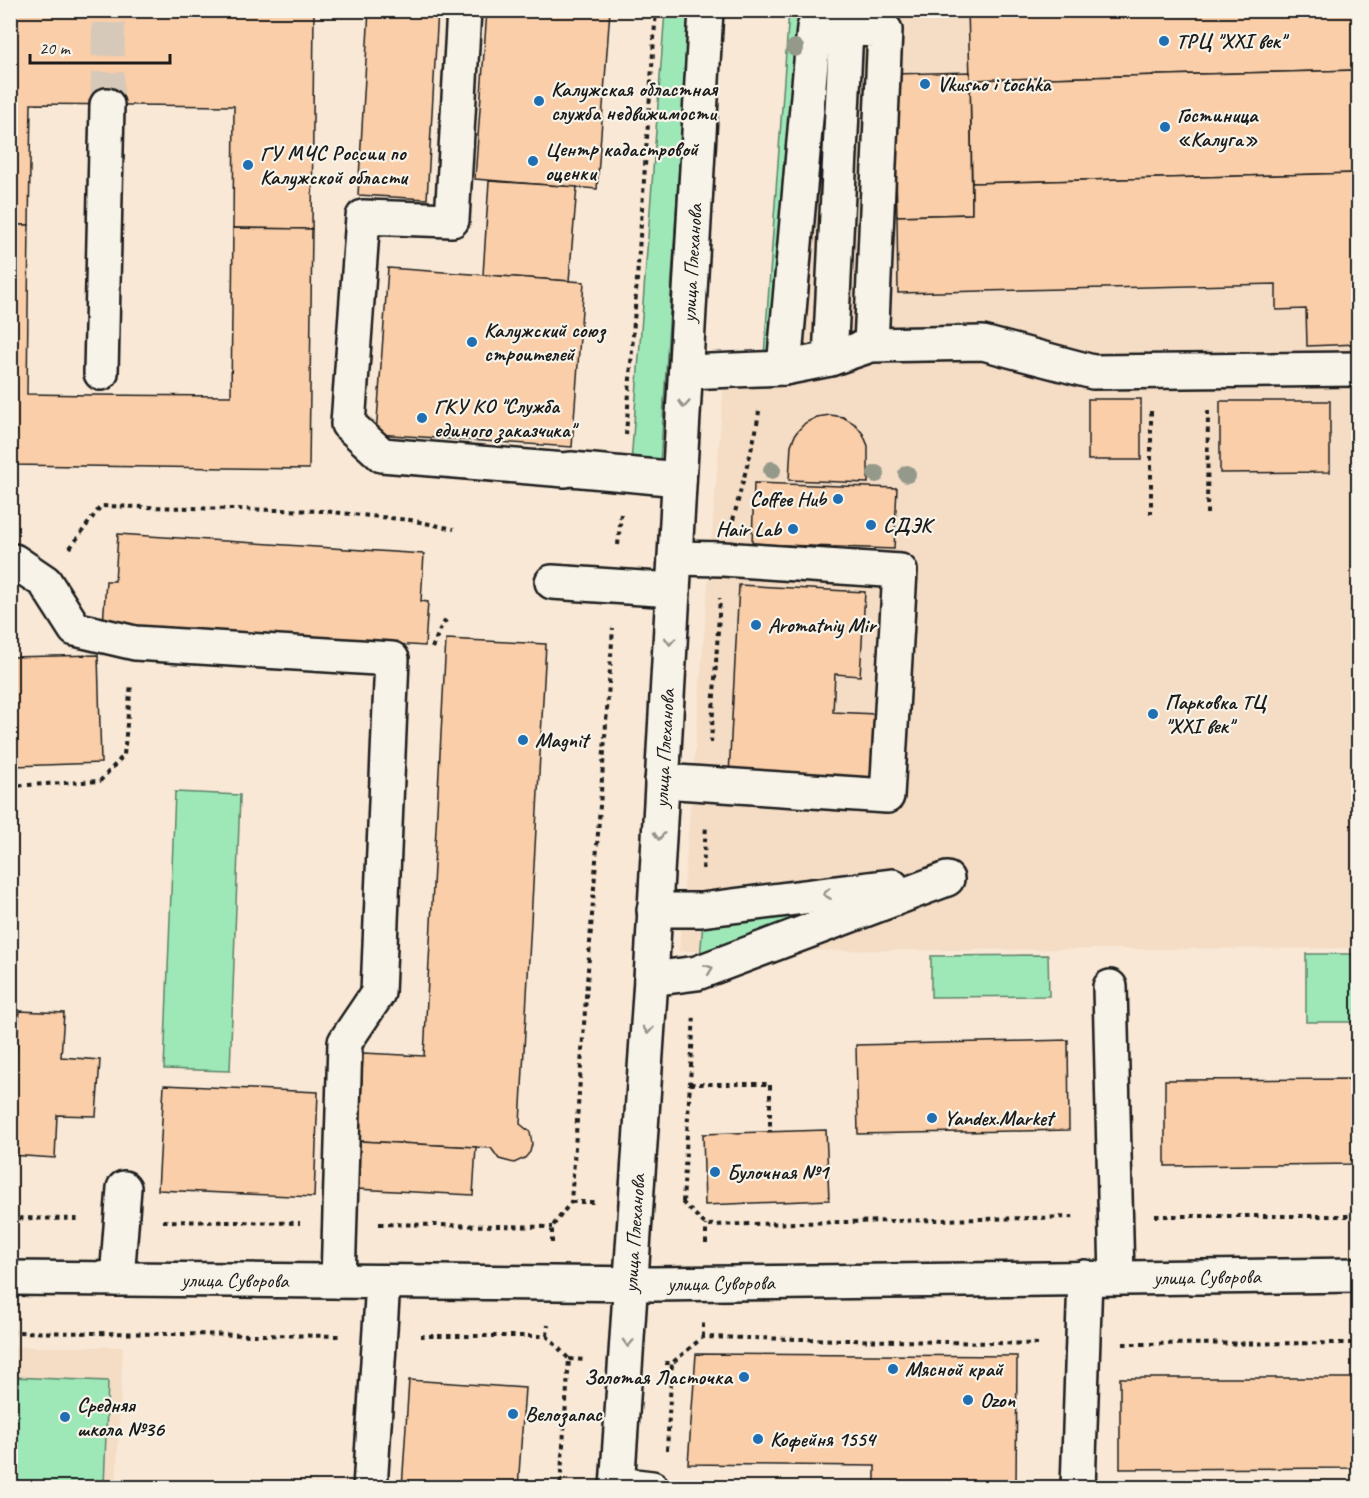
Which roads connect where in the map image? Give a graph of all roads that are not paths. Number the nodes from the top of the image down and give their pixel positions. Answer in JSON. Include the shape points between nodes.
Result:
{"nodes":[{"id":1,"x":464,"y":10,"type":"edge"},
{"id":2,"x":706,"y":10,"type":"edge"},
{"id":3,"x":846,"y":29,"type":"junction"},
{"id":4,"x":107,"y":105,"type":"tunnel mouth"},
{"id":5,"x":871,"y":345,"type":"junction"},
{"id":6,"x":830,"y":358,"type":"junction"},
{"id":7,"x":784,"y":368,"type":"junction"},
{"id":8,"x":1359,"y":369,"type":"edge"},
{"id":9,"x":686,"y":372,"type":"junction"},
{"id":10,"x":101,"y":373,"type":"dead end"},
{"id":11,"x":679,"y":479,"type":"junction"},
{"id":12,"x":675,"y":558,"type":"junction"},
{"id":13,"x":10,"y":561,"type":"edge"},
{"id":14,"x":552,"y":582,"type":"dead end"},
{"id":15,"x":673,"y":590,"type":"junction"},
{"id":16,"x":662,"y":781,"type":"junction"},
{"id":17,"x":654,"y":910,"type":"junction"},
{"id":18,"x":651,"y":979,"type":"junction"},
{"id":19,"x":1110,"y":987,"type":"dead end"},
{"id":20,"x":124,"y":1188,"type":"dead end"},
{"id":21,"x":1359,"y":1275,"type":"edge"},
{"id":22,"x":10,"y":1278,"type":"edge"},
{"id":23,"x":1101,"y":1278,"type":"junction"},
{"id":24,"x":117,"y":1279,"type":"junction"},
{"id":25,"x":338,"y":1281,"type":"junction"},
{"id":26,"x":383,"y":1282,"type":"junction"},
{"id":27,"x":632,"y":1284,"type":"junction"},
{"id":28,"x":617,"y":1486,"type":"edge"},
{"id":29,"x":370,"y":1488,"type":"edge"},
{"id":30,"x":652,"y":1488,"type":"edge"},
{"id":31,"x":1078,"y":1488,"type":"edge"}],
"edges":[{"from":1,"to":11,"type":"main road","via":[[452,220],[363,217],[348,424],[382,455]]},
{"from":2,"to":9,"type":"main road","name":"улица Плеханова"},
{"from":3,"to":5,"type":"main road","via":[[885,30]]},
{"from":3,"to":6,"type":"main road"},
{"from":3,"to":7,"type":"main road","via":[[814,28]]},
{"from":4,"to":10,"type":"main road"},
{"from":5,"to":6,"type":"main road"},
{"from":5,"to":8,"type":"main road","via":[[983,344],[1093,372]]},
{"from":6,"to":7,"type":"main road"},
{"from":7,"to":9,"type":"main road"},
{"from":9,"to":11,"type":"main road","name":"улица Плеханова","one_way":true},
{"from":11,"to":12,"type":"main road","name":"улица Плеханова"},
{"from":12,"to":15,"type":"main road","name":"улица Плеханова"},
{"from":12,"to":16,"type":"main road","via":[[900,571],[889,772],[887,796]]},
{"from":13,"to":25,"type":"main road","via":[[45,582],[75,629],[135,643],[392,659],[378,993],[345,1042]]},
{"from":14,"to":15,"type":"main road"},
{"from":15,"to":16,"type":"main road","name":"улица Плеханова","one_way":true},
{"from":16,"to":17,"type":"main road","name":"улица Плеханова","one_way":true},
{"from":17,"to":18,"type":"main road","name":"улица Плеханова"},
{"from":18,"to":17,"type":"main road","one_way":true,"via":[[697,973],[947,879],[701,910]]},
{"from":18,"to":27,"type":"main road","name":"улица Плеханова","one_way":true},
{"from":19,"to":23,"type":"main road","via":[[1117,1216]]},
{"from":20,"to":24,"type":"main road"},
{"from":21,"to":23,"type":"main road","name":"улица Суворова"},
{"from":22,"to":24,"type":"main road","name":"улица Суворова"},
{"from":23,"to":27,"type":"main road","name":"улица Суворова"},
{"from":23,"to":31,"type":"main road","via":[[1082,1344]]},
{"from":24,"to":25,"type":"main road","name":"улица Суворова"},
{"from":25,"to":26,"type":"main road","name":"улица Суворова"},
{"from":26,"to":27,"type":"main road","name":"улица Суворова"},
{"from":26,"to":29,"type":"main road"},
{"from":27,"to":28,"type":"main road","name":"улица Плеханова","one_way":true},
{"from":28,"to":30,"type":"main road"}]}
